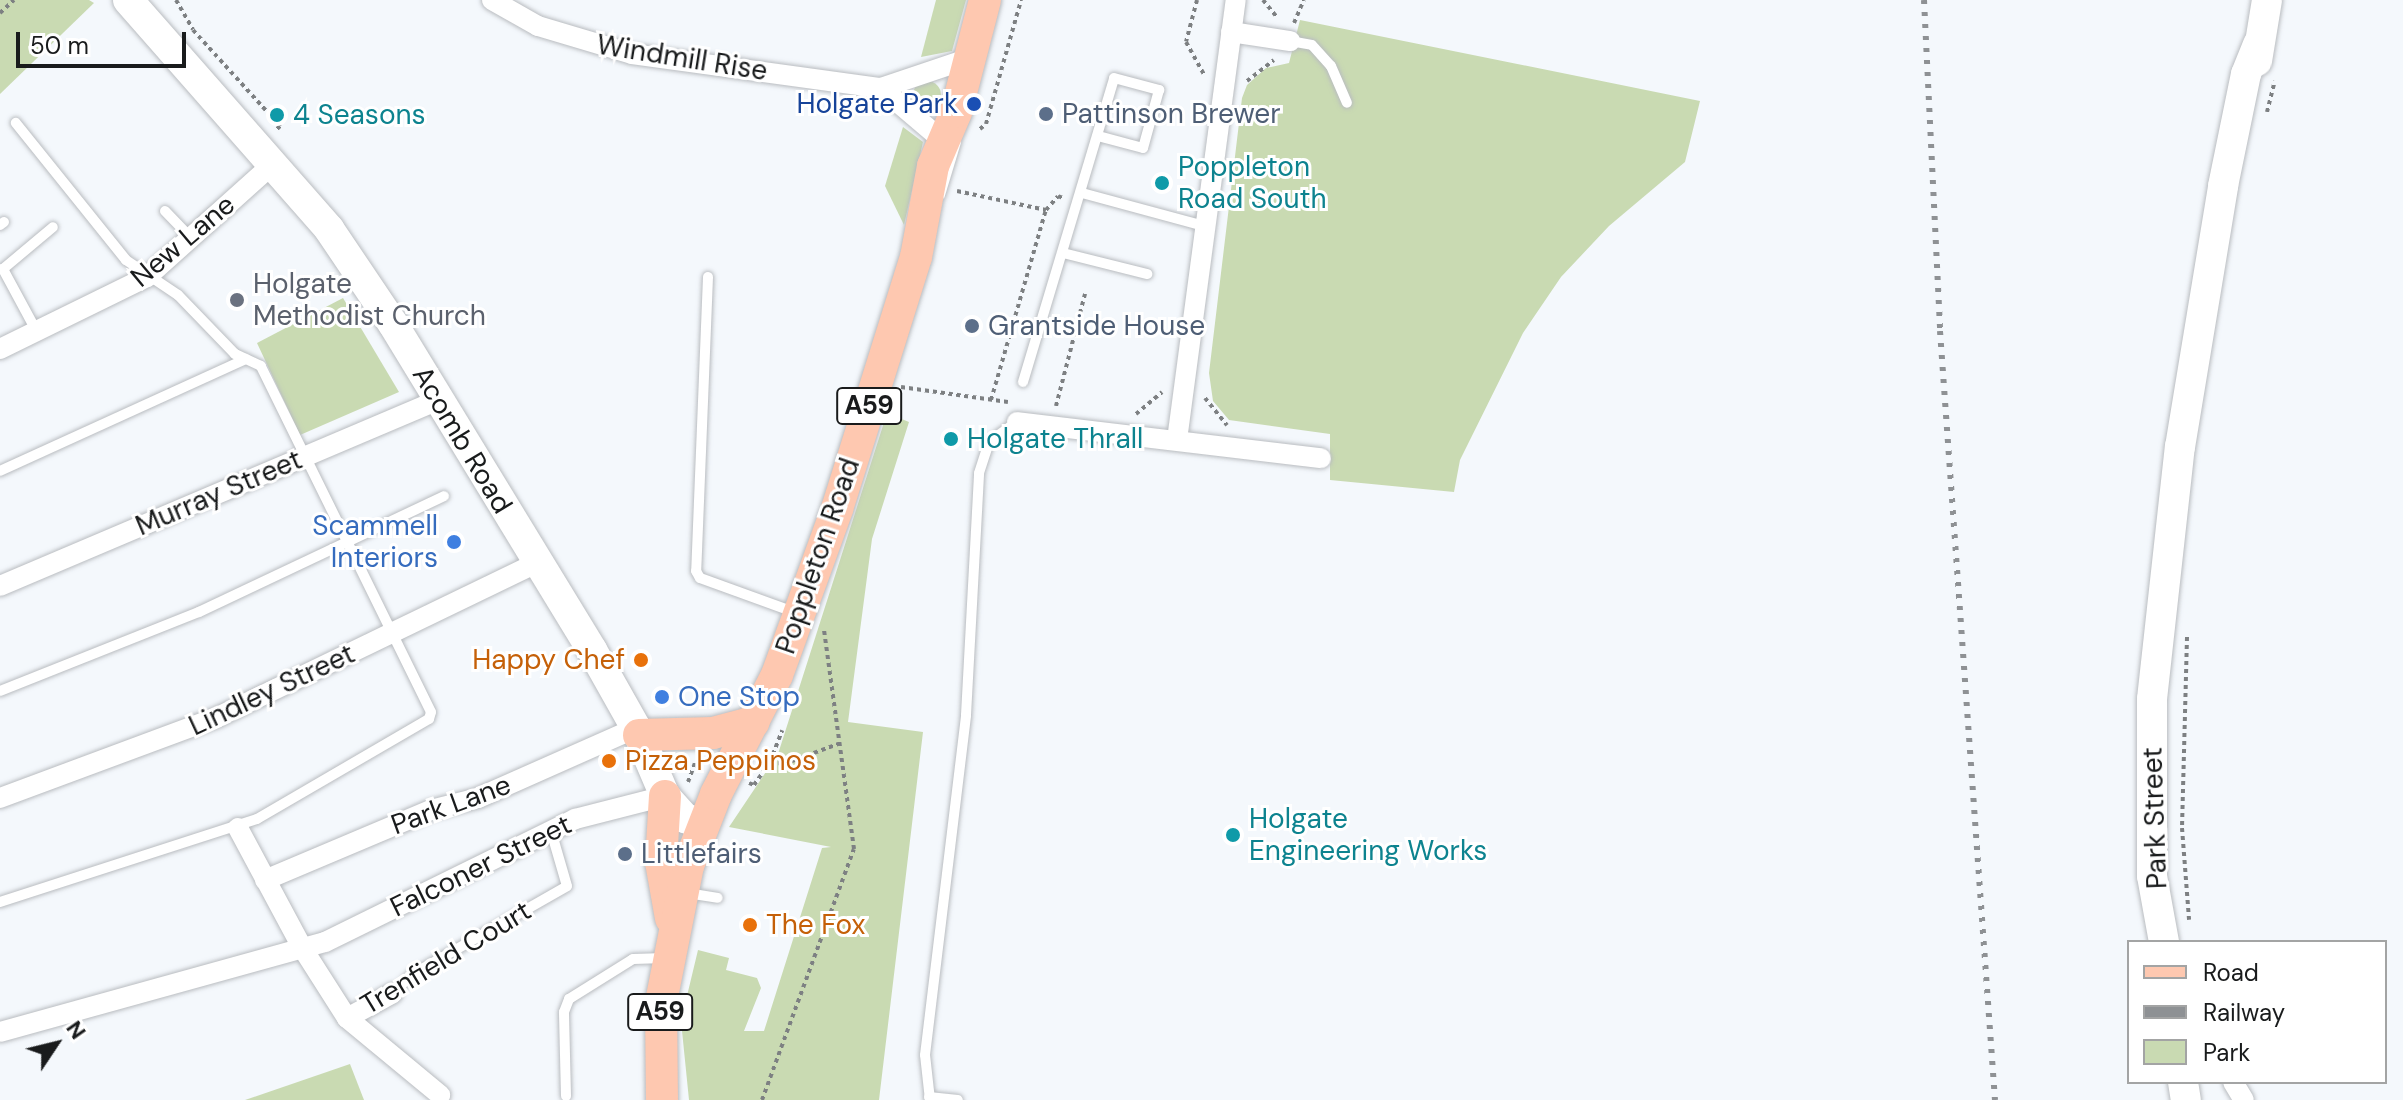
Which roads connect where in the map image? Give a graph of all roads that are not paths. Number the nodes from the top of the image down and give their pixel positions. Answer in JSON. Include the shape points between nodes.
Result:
{"nodes":[{"id":1,"x":128,"y":0,"type":"edge"},
{"id":2,"x":492,"y":0,"type":"edge"},
{"id":3,"x":985,"y":0,"type":"edge"},
{"id":4,"x":1236,"y":0,"type":"edge"},
{"id":5,"x":2267,"y":0,"type":"edge"},
{"id":6,"x":1231,"y":32,"type":"junction"},
{"id":7,"x":1292,"y":33,"type":"joint"},
{"id":8,"x":970,"y":58,"type":"junction"},
{"id":9,"x":881,"y":88,"type":"junction"},
{"id":10,"x":1347,"y":103,"type":"dead end"},
{"id":11,"x":16,"y":123,"type":"dead end"},
{"id":12,"x":949,"y":126,"type":"junction"},
{"id":13,"x":1098,"y":136,"type":"junction"},
{"id":14,"x":272,"y":165,"type":"junction"},
{"id":15,"x":1080,"y":197,"type":"junction"},
{"id":16,"x":165,"y":211,"type":"dead end"},
{"id":17,"x":1204,"y":226,"type":"junction"},
{"id":18,"x":53,"y":227,"type":"dead end"},
{"id":19,"x":191,"y":238,"type":"junction"},
{"id":20,"x":1063,"y":253,"type":"junction"},
{"id":21,"x":1,"y":268,"type":"edge"},
{"id":22,"x":1147,"y":274,"type":"dead end"},
{"id":23,"x":147,"y":277,"type":"junction"},
{"id":24,"x":708,"y":277,"type":"dead end"},
{"id":25,"x":37,"y":332,"type":"junction"},
{"id":26,"x":0,"y":349,"type":"edge"},
{"id":27,"x":246,"y":359,"type":"junction"},
{"id":28,"x":1023,"y":382,"type":"dead end"},
{"id":29,"x":439,"y":400,"type":"junction"},
{"id":30,"x":1017,"y":422,"type":"joint"},
{"id":31,"x":1177,"y":440,"type":"junction"},
{"id":32,"x":306,"y":456,"type":"junction"},
{"id":33,"x":1321,"y":458,"type":"dead end"},
{"id":34,"x":0,"y":471,"type":"edge"},
{"id":35,"x":444,"y":496,"type":"dead end"},
{"id":36,"x":349,"y":543,"type":"junction"},
{"id":37,"x":537,"y":563,"type":"junction"},
{"id":38,"x":0,"y":586,"type":"edge"},
{"id":39,"x":800,"y":614,"type":"junction"},
{"id":40,"x":393,"y":634,"type":"junction"},
{"id":41,"x":0,"y":691,"type":"edge"},
{"id":42,"x":754,"y":722,"type":"junction"},
{"id":43,"x":637,"y":732,"type":"junction"},
{"id":44,"x":665,"y":796,"type":"junction"},
{"id":45,"x":0,"y":798,"type":"edge"},
{"id":46,"x":703,"y":825,"type":"junction"},
{"id":47,"x":238,"y":828,"type":"junction"},
{"id":48,"x":551,"y":831,"type":"junction"},
{"id":49,"x":265,"y":880,"type":"junction"},
{"id":50,"x":681,"y":892,"type":"junction"},
{"id":51,"x":718,"y":898,"type":"dead end"},
{"id":52,"x":0,"y":902,"type":"edge"},
{"id":53,"x":673,"y":925,"type":"junction"},
{"id":54,"x":2174,"y":930,"type":"edge"},
{"id":55,"x":303,"y":949,"type":"junction"},
{"id":56,"x":666,"y":958,"type":"junction"},
{"id":57,"x":393,"y":993,"type":"joint"},
{"id":58,"x":347,"y":1018,"type":"junction"},
{"id":59,"x":0,"y":1032,"type":"edge"},
{"id":60,"x":440,"y":1095,"type":"dead end"},
{"id":61,"x":566,"y":1096,"type":"dead end"},
{"id":62,"x":929,"y":1098,"type":"edge"},
{"id":63,"x":662,"y":1100,"type":"edge"},
{"id":64,"x":958,"y":1100,"type":"edge"}],
"edges":[{"from":1,"to":14,"type":"main road","name":"Acomb Road"},
{"from":2,"to":9,"type":"street","name":"Windmill Rise","via":[[538,26],[632,54]]},
{"from":3,"to":8,"type":"main road","name":"Poppleton Road","number":"A59"},
{"from":4,"to":6,"type":"street"},
{"from":5,"to":54,"type":"main road","name":"Park Street","via":[[2256,80],[2224,206],[2180,447],[2171,639],[2152,699],[2152,876]]},
{"from":6,"to":7,"type":"street"},
{"from":6,"to":17,"type":"street"},
{"from":7,"to":10,"type":"lane","via":[[1331,66]]},
{"from":8,"to":9,"type":"street","name":"Windmill Rise"},
{"from":8,"to":12,"type":"main road","name":"Poppleton Road","number":"A59"},
{"from":9,"to":12,"type":"street"},
{"from":11,"to":23,"type":"lane","via":[[126,260]]},
{"from":12,"to":39,"type":"main road","name":"Poppleton Road","number":"A59","via":[[927,219]]},
{"from":13,"to":13,"type":"lane","via":[[1143,148],[1159,90],[1114,78]]},
{"from":13,"to":15,"type":"lane"},
{"from":14,"to":19,"type":"street","name":"New Lane"},
{"from":14,"to":29,"type":"main road","name":"Acomb Road","via":[[329,229]]},
{"from":15,"to":17,"type":"lane"},
{"from":15,"to":20,"type":"lane"},
{"from":16,"to":19,"type":"lane"},
{"from":17,"to":31,"type":"street"},
{"from":18,"to":21,"type":"lane"},
{"from":19,"to":23,"type":"street","name":"New Lane"},
{"from":20,"to":22,"type":"lane"},
{"from":20,"to":28,"type":"lane"},
{"from":21,"to":25,"type":"lane"},
{"from":23,"to":25,"type":"street","name":"New Lane"},
{"from":23,"to":27,"type":"lane","via":[[178,295]]},
{"from":24,"to":39,"type":"lane","via":[[696,571],[700,578]]},
{"from":25,"to":26,"type":"street","name":"New Lane"},
{"from":27,"to":32,"type":"lane","via":[[261,366]]},
{"from":27,"to":34,"type":"lane"},
{"from":29,"to":32,"type":"street","name":"Murray Street"},
{"from":29,"to":37,"type":"main road","name":"Acomb Road"},
{"from":30,"to":31,"type":"street"},
{"from":30,"to":62,"type":"lane","via":[[989,442],[979,473],[966,715],[925,1055]]},
{"from":31,"to":33,"type":"street"},
{"from":32,"to":36,"type":"lane"},
{"from":32,"to":38,"type":"street","name":"Murray Street"},
{"from":35,"to":36,"type":"lane"},
{"from":36,"to":40,"type":"lane"},
{"from":36,"to":41,"type":"lane","via":[[199,612]]},
{"from":37,"to":40,"type":"street","name":"Lindley Street"},
{"from":37,"to":43,"type":"main road","name":"Acomb Road"},
{"from":39,"to":42,"type":"main road","name":"Poppleton Road","number":"A59"},
{"from":40,"to":45,"type":"street","name":"Lindley Street","via":[[218,717]]},
{"from":40,"to":47,"type":"lane","via":[[431,712],[429,719]]},
{"from":42,"to":43,"type":"main road","via":[[713,733]]},
{"from":42,"to":46,"type":"main road","name":"Poppleton Road","number":"A59"},
{"from":43,"to":44,"type":"main road","name":"Acomb Road"},
{"from":43,"to":49,"type":"street","name":"Park Lane"},
{"from":44,"to":46,"type":"main road","name":"Acomb Road","via":[[685,818]]},
{"from":44,"to":48,"type":"street","name":"Falconer Street","via":[[575,819]]},
{"from":44,"to":53,"type":"main road","via":[[661,862]]},
{"from":46,"to":50,"type":"main road","number":"A59"},
{"from":47,"to":49,"type":"street","name":"Trenfield Court"},
{"from":47,"to":52,"type":"lane"},
{"from":48,"to":55,"type":"street","name":"Falconer Street"},
{"from":48,"to":57,"type":"lane","name":"Trenfield Court","via":[[567,886],[413,974]]},
{"from":49,"to":55,"type":"street","name":"Trenfield Court"},
{"from":50,"to":51,"type":"lane"},
{"from":50,"to":53,"type":"main road","number":"A59"},
{"from":53,"to":56,"type":"main road","number":"A59"},
{"from":55,"to":58,"type":"street","name":"Trenfield Court"},
{"from":55,"to":59,"type":"street","name":"Falconer Street"},
{"from":56,"to":61,"type":"lane","via":[[633,959],[569,999],[564,1012]]},
{"from":56,"to":63,"type":"main road","number":"A59","via":[[659,1026]]},
{"from":57,"to":58,"type":"street","name":"Trenfield Court"},
{"from":58,"to":60,"type":"street"},
{"from":62,"to":64,"type":"lane"}]}
